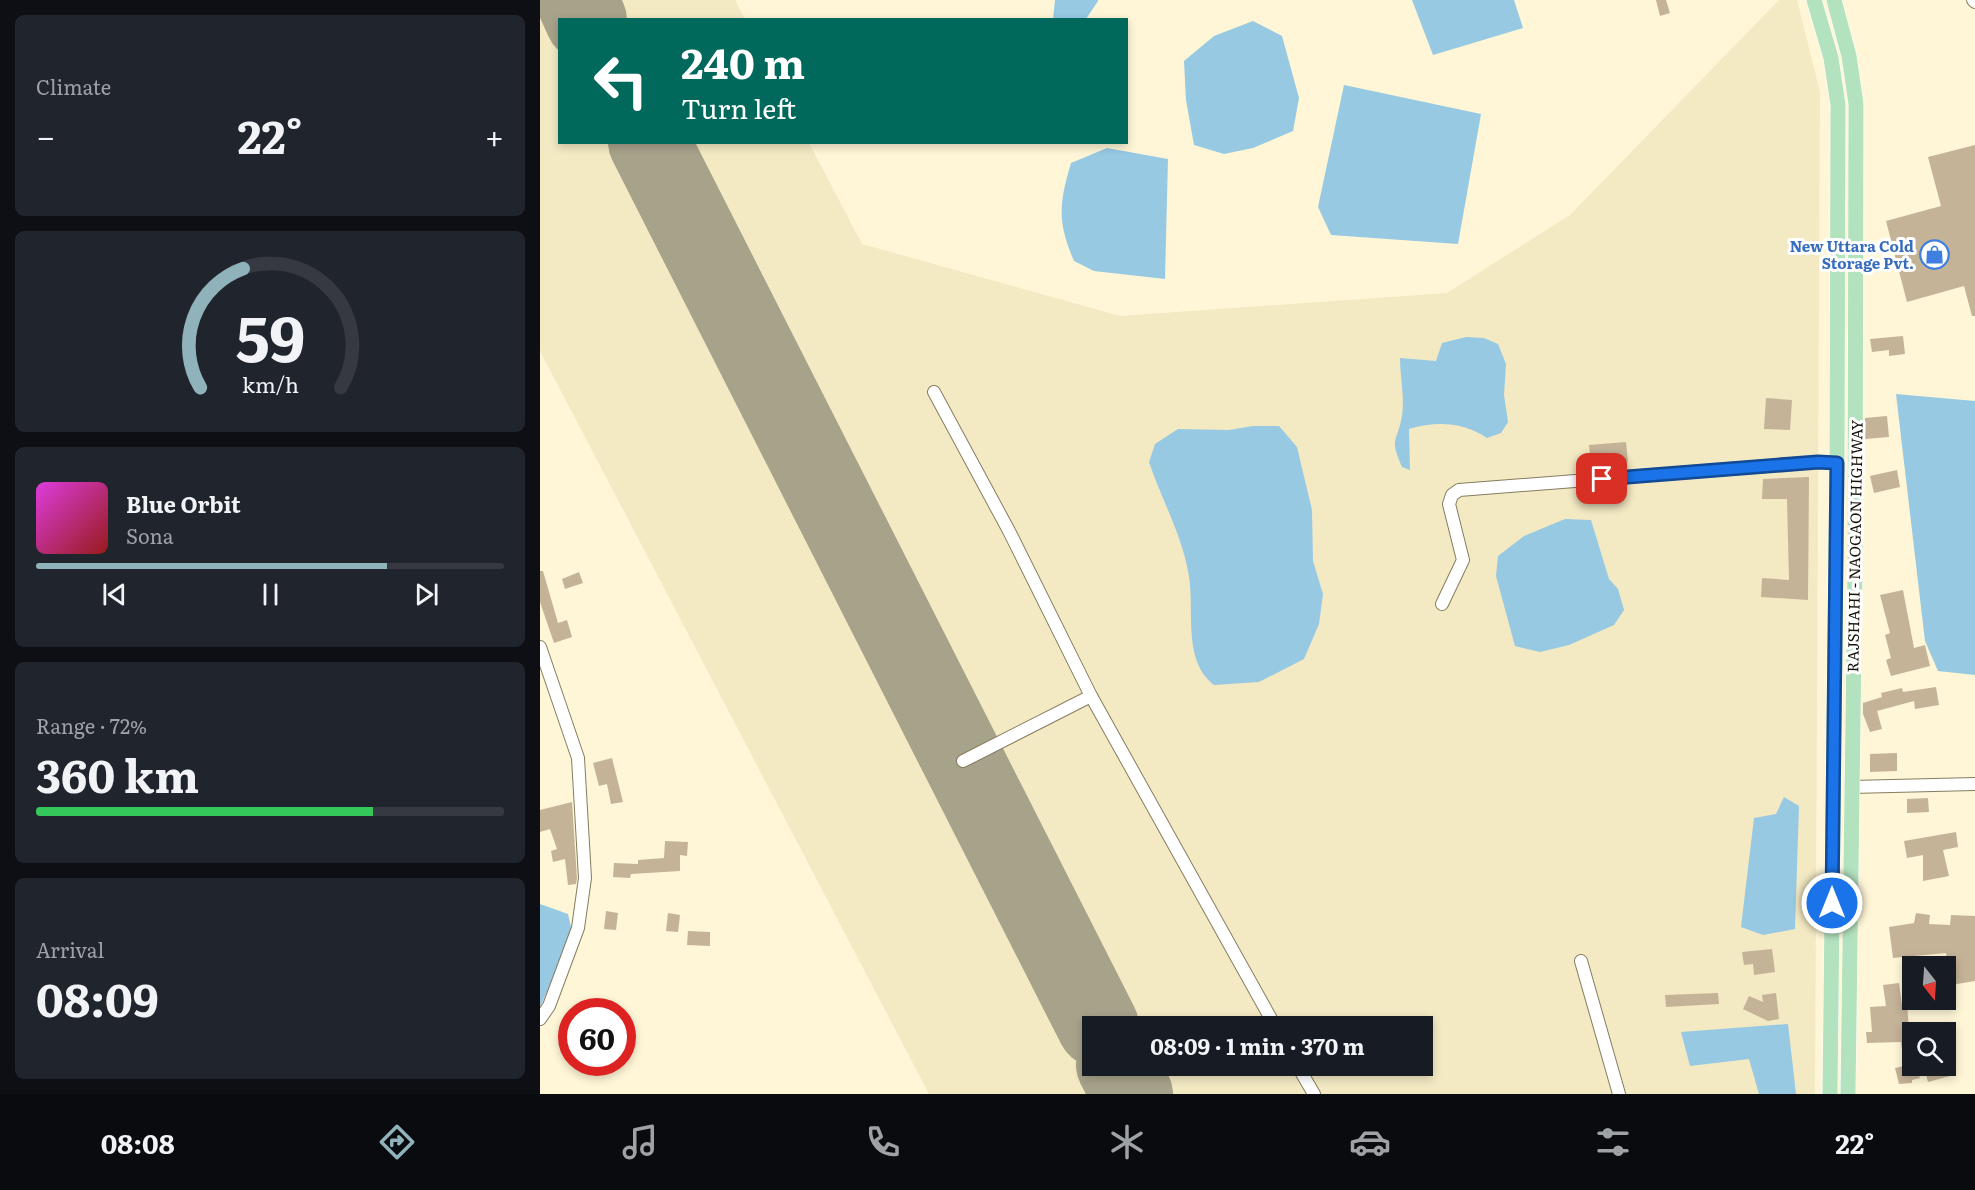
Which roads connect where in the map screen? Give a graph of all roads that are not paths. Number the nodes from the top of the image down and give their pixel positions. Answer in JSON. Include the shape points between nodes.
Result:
{"nodes":[{"id":1,"x":1814,"y":0,"type":"edge"},
{"id":2,"x":1834,"y":0,"type":"edge"},
{"id":3,"x":934,"y":392,"type":"dead end"},
{"id":4,"x":1837,"y":463,"type":"junction"},
{"id":5,"x":1442,"y":604,"type":"dead end"},
{"id":6,"x":540,"y":647,"type":"edge"},
{"id":7,"x":1091,"y":696,"type":"junction"},
{"id":8,"x":963,"y":761,"type":"dead end"},
{"id":9,"x":1975,"y":783,"type":"edge"},
{"id":10,"x":1851,"y":787,"type":"junction"},
{"id":11,"x":1581,"y":961,"type":"dead end"},
{"id":12,"x":1269,"y":1016,"type":"edge"},
{"id":13,"x":540,"y":1019,"type":"edge"},
{"id":14,"x":1303,"y":1076,"type":"edge"},
{"id":15,"x":1314,"y":1094,"type":"edge"},
{"id":16,"x":1619,"y":1094,"type":"edge"},
{"id":17,"x":1830,"y":1094,"type":"edge"},
{"id":18,"x":1848,"y":1094,"type":"edge"}],
"edges":[{"from":1,"to":4,"type":"main road","name":"RAJSHAHI - NAOGAON HIGHWAY","via":[[1831,58],[1838,105]]},
{"from":2,"to":10,"type":"main road","name":"RAJSHAHI - NAOGAON HIGHWAY","via":[[1849,56],[1856,104]]},
{"from":3,"to":7,"type":"street"},
{"from":4,"to":5,"type":"street","via":[[1459,490],[1449,504],[1463,560]]},
{"from":4,"to":17,"type":"main road","name":"RAJSHAHI - NAOGAON HIGHWAY"},
{"from":6,"to":13,"type":"street","via":[[578,758],[585,878],[578,928],[549,1006]]},
{"from":7,"to":8,"type":"street"},
{"from":7,"to":12,"type":"street"},
{"from":9,"to":10,"type":"street"},
{"from":10,"to":18,"type":"main road","name":"RAJSHAHI - NAOGAON HIGHWAY"},
{"from":11,"to":16,"type":"street"},
{"from":14,"to":15,"type":"street"}]}
